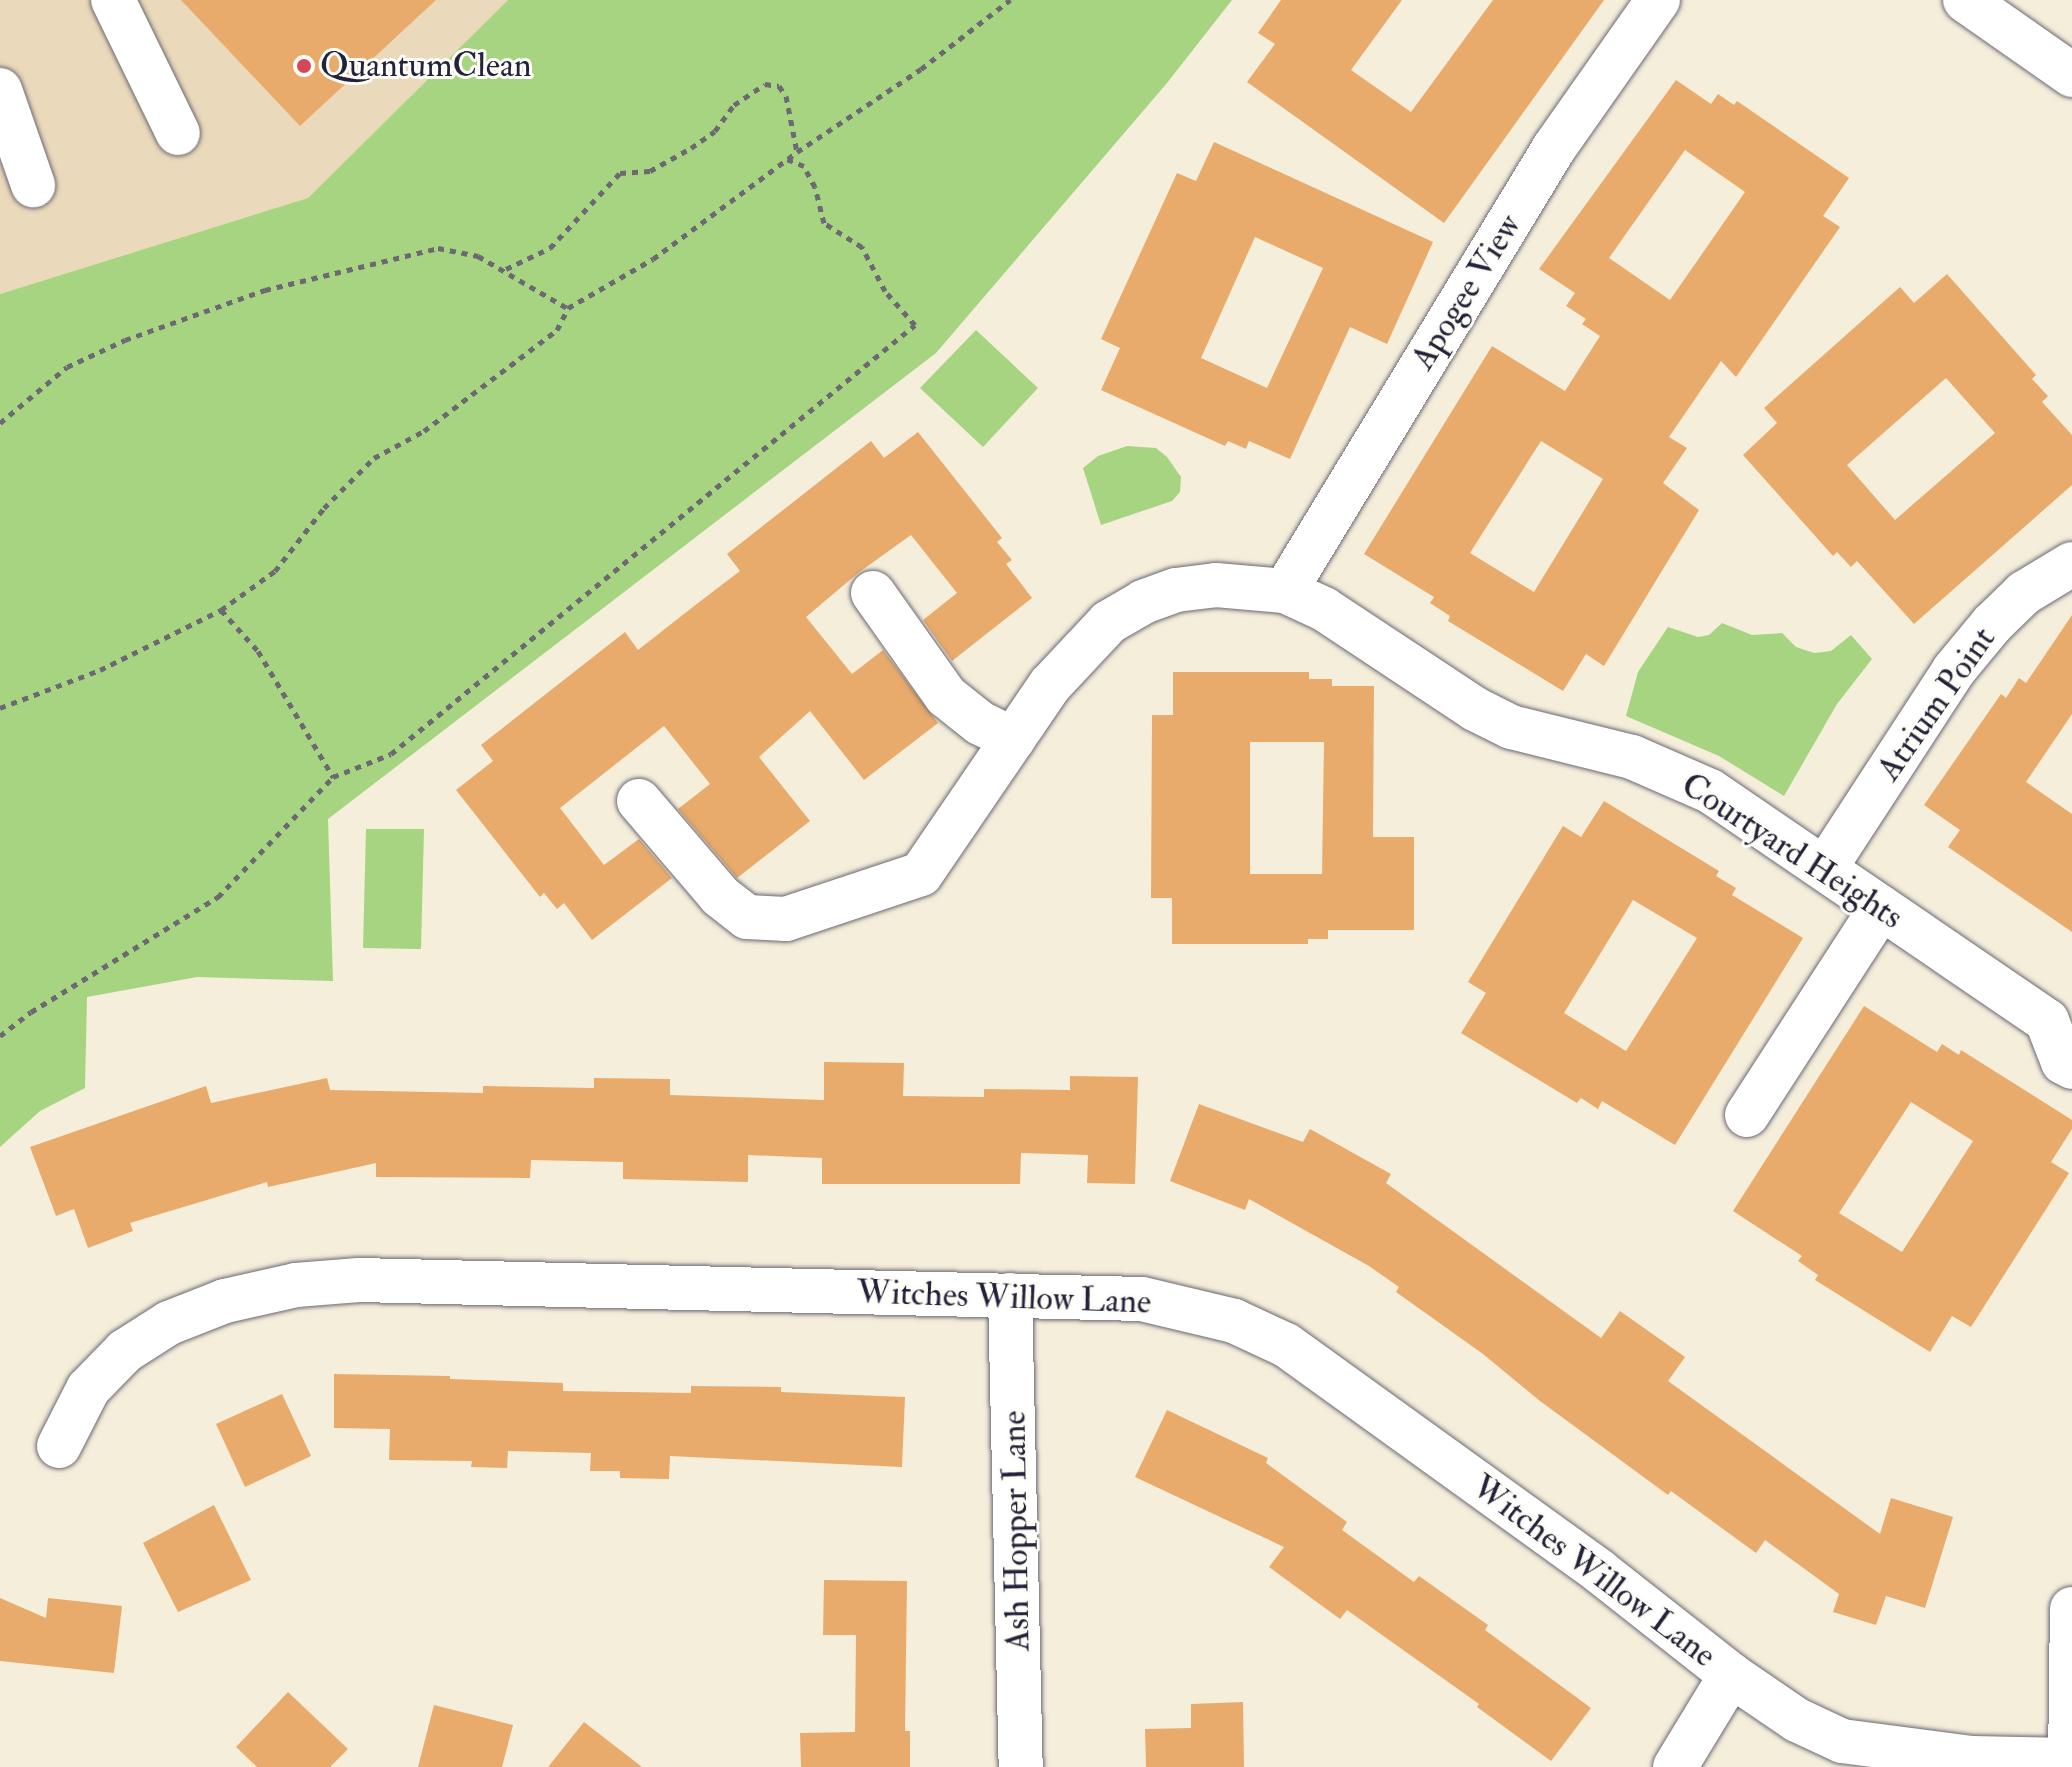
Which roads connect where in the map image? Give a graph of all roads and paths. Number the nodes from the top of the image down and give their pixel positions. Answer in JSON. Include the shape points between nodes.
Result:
{"nodes":[{"id":1,"x":113,"y":0,"type":"edge"},
{"id":2,"x":1010,"y":0,"type":"edge"},
{"id":3,"x":1658,"y":0,"type":"edge"},
{"id":4,"x":1965,"y":0,"type":"edge"},
{"id":5,"x":2072,"y":75,"type":"edge"},
{"id":6,"x":0,"y":90,"type":"edge"},
{"id":7,"x":178,"y":133,"type":"dead end"},
{"id":8,"x":797,"y":152,"type":"junction"},
{"id":9,"x":787,"y":159,"type":"junction"},
{"id":10,"x":33,"y":185,"type":"dead end"},
{"id":11,"x":506,"y":269,"type":"junction"},
{"id":12,"x":568,"y":308,"type":"junction"},
{"id":13,"x":0,"y":423,"type":"edge"},
{"id":14,"x":2072,"y":564,"type":"edge"},
{"id":15,"x":1285,"y":591,"type":"junction"},
{"id":16,"x":873,"y":593,"type":"dead end"},
{"id":17,"x":221,"y":610,"type":"junction"},
{"id":18,"x":0,"y":708,"type":"edge"},
{"id":19,"x":1013,"y":739,"type":"junction"},
{"id":20,"x":333,"y":777,"type":"junction"},
{"id":21,"x":639,"y":801,"type":"dead end"},
{"id":22,"x":1825,"y":868,"type":"junction"},
{"id":23,"x":1881,"y":908,"type":"junction"},
{"id":24,"x":2060,"y":1018,"type":"edge"},
{"id":25,"x":0,"y":1036,"type":"edge"},
{"id":26,"x":2072,"y":1067,"type":"edge"},
{"id":27,"x":1747,"y":1115,"type":"dead end"},
{"id":28,"x":1010,"y":1295,"type":"junction"},
{"id":29,"x":59,"y":1446,"type":"dead end"},
{"id":30,"x":2072,"y":1609,"type":"edge"},
{"id":31,"x":1731,"y":1675,"type":"junction"},
{"id":32,"x":2070,"y":1763,"type":"edge"},
{"id":33,"x":1021,"y":1767,"type":"edge"},
{"id":34,"x":1675,"y":1767,"type":"edge"}],
"edges":[{"from":1,"to":7,"type":"street"},
{"from":2,"to":8,"type":"path","via":[[921,69]]},
{"from":3,"to":15,"type":"street","name":"Apogee View","via":[[1554,148]]},
{"from":4,"to":5,"type":"street"},
{"from":6,"to":10,"type":"street"},
{"from":8,"to":9,"type":"path"},
{"from":8,"to":11,"type":"path","via":[[786,96],[779,86],[765,84],[734,105],[715,131],[691,148],[650,171],[620,173],[550,248]]},
{"from":9,"to":12,"type":"path","via":[[653,259]]},
{"from":9,"to":20,"type":"path","via":[[804,166],[824,223],[862,247],[885,291],[915,325],[391,754]]},
{"from":11,"to":12,"type":"path"},
{"from":11,"to":13,"type":"path","via":[[478,256],[438,248],[265,290],[149,330],[67,367]]},
{"from":12,"to":17,"type":"path","via":[[557,330],[424,431],[374,458],[324,508],[275,571]]},
{"from":14,"to":22,"type":"street","name":"Atrium Point","via":[[2024,593],[1963,658]]},
{"from":15,"to":19,"type":"street","name":"Courtyard Heights","via":[[1216,585],[1176,590],[1143,602],[1109,622],[1079,650]]},
{"from":15,"to":22,"type":"street","name":"Courtyard Heights","via":[[1324,609],[1475,709],[1511,727],[1662,768],[1710,791]]},
{"from":16,"to":19,"type":"street","via":[[946,696],[980,723]]},
{"from":17,"to":18,"type":"path","via":[[100,670]]},
{"from":17,"to":20,"type":"path","via":[[258,651]]},
{"from":19,"to":21,"type":"street","name":"Courtyard Heights","via":[[921,874],[786,919],[747,917],[720,896]]},
{"from":20,"to":25,"type":"path","via":[[218,897]]},
{"from":22,"to":23,"type":"street","name":"Courtyard Heights"},
{"from":23,"to":24,"type":"street","name":"Courtyard Heights"},
{"from":23,"to":27,"type":"street"},
{"from":24,"to":26,"type":"street","name":"Courtyard Heights","via":[[2063,1062]]},
{"from":28,"to":29,"type":"street","name":"Witches Willow Lane","via":[[359,1280],[296,1285],[169,1323],[125,1351],[88,1389]]},
{"from":28,"to":31,"type":"street","name":"Witches Willow Lane","via":[[1142,1299],[1234,1321],[1286,1345],[1599,1571]]},
{"from":28,"to":33,"type":"street","name":"Ash Hopper Lane"},
{"from":30,"to":32,"type":"street"},
{"from":31,"to":32,"type":"street","name":"Witches Willow Lane","via":[[1797,1720],[1842,1741],[1972,1758]]},
{"from":31,"to":34,"type":"street"}]}
